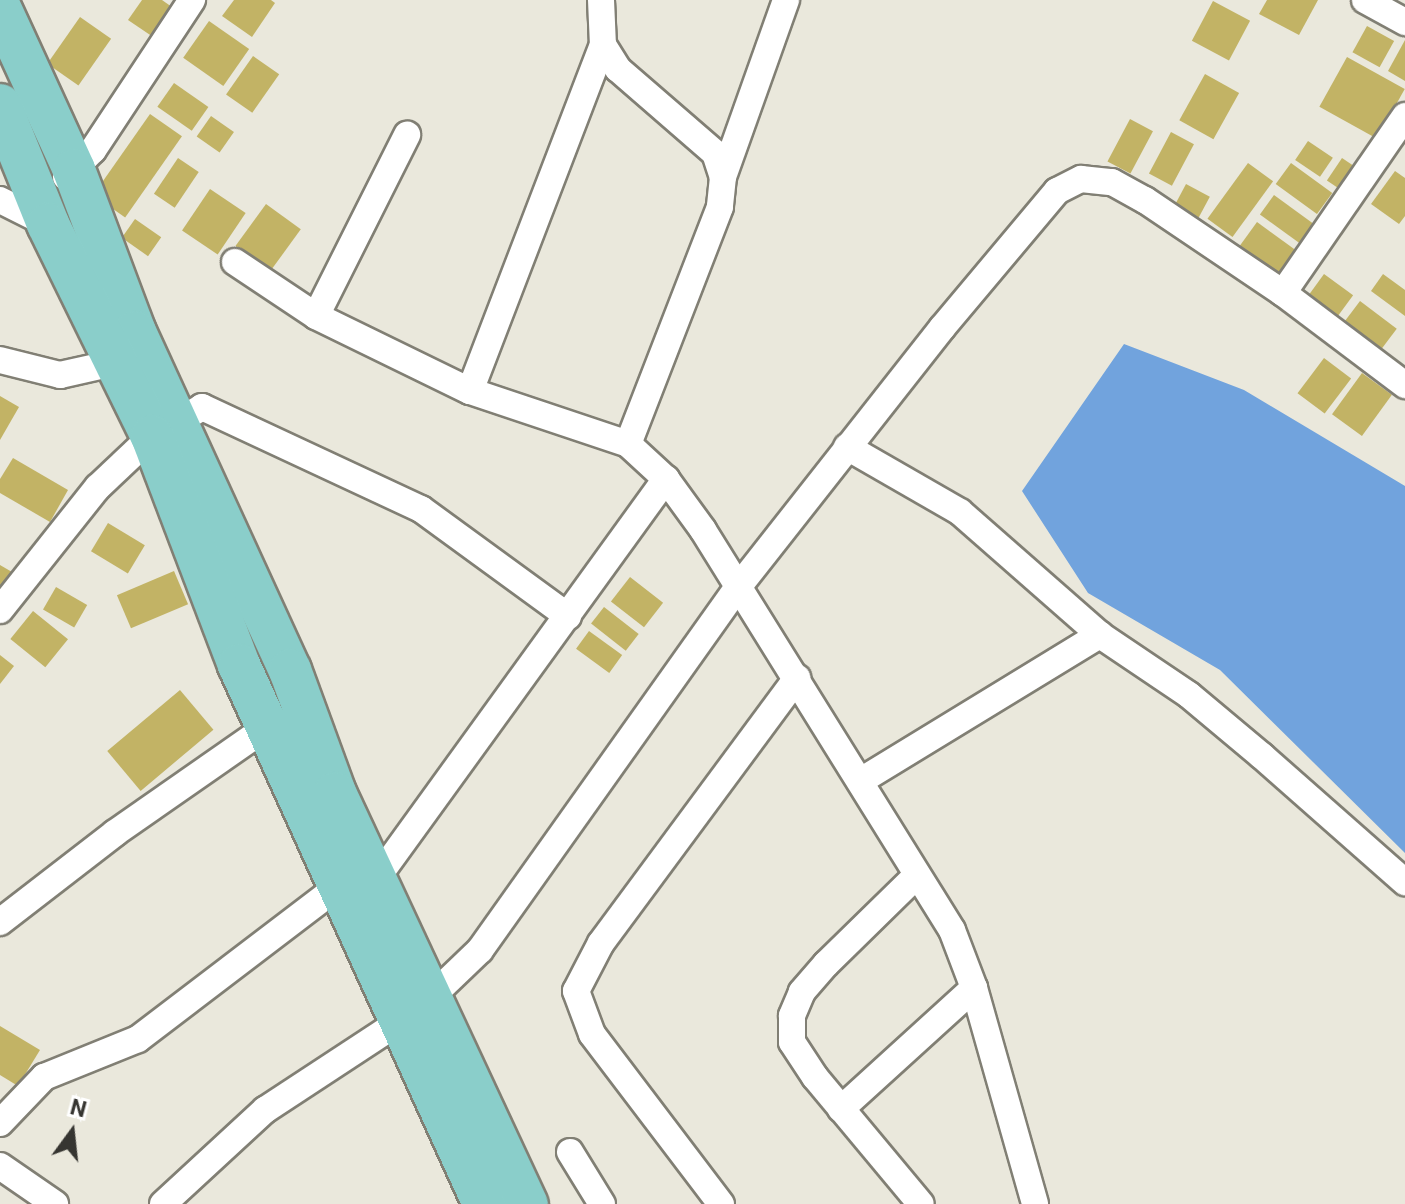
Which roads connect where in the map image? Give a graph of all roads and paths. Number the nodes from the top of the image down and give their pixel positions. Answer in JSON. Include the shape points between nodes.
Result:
{"nodes":[{"id":1,"x":192,"y":0,"type":"edge"},
{"id":2,"x":601,"y":0,"type":"edge"},
{"id":3,"x":786,"y":0,"type":"edge"},
{"id":4,"x":1365,"y":0,"type":"edge"},
{"id":5,"x":0,"y":8,"type":"edge"},
{"id":6,"x":1405,"y":22,"type":"edge"},
{"id":7,"x":603,"y":45,"type":"junction"},
{"id":8,"x":0,"y":105,"type":"edge"},
{"id":9,"x":1405,"y":116,"type":"edge"},
{"id":10,"x":407,"y":135,"type":"dead end"},
{"id":11,"x":723,"y":177,"type":"junction"},
{"id":12,"x":46,"y":192,"type":"edge"},
{"id":13,"x":235,"y":262,"type":"dead end"},
{"id":14,"x":1283,"y":293,"type":"junction"},
{"id":15,"x":316,"y":316,"type":"junction"},
{"id":16,"x":0,"y":360,"type":"edge"},
{"id":17,"x":118,"y":362,"type":"junction"},
{"id":18,"x":1405,"y":385,"type":"edge"},
{"id":19,"x":470,"y":391,"type":"junction"},
{"id":20,"x":166,"y":429,"type":"junction"},
{"id":21,"x":628,"y":444,"type":"junction"},
{"id":22,"x":847,"y":447,"type":"junction"},
{"id":23,"x":666,"y":479,"type":"junction"},
{"id":24,"x":739,"y":586,"type":"junction"},
{"id":25,"x":0,"y":610,"type":"edge"},
{"id":26,"x":568,"y":616,"type":"junction"},
{"id":27,"x":1100,"y":635,"type":"junction"},
{"id":28,"x":797,"y":678,"type":"junction"},
{"id":29,"x":267,"y":727,"type":"junction"},
{"id":30,"x":862,"y":780,"type":"junction"},
{"id":31,"x":916,"y":876,"type":"junction"},
{"id":32,"x":359,"y":882,"type":"junction"},
{"id":33,"x":1405,"y":882,"type":"edge"},
{"id":34,"x":0,"y":922,"type":"edge"},
{"id":35,"x":974,"y":988,"type":"junction"},
{"id":36,"x":416,"y":1009,"type":"junction"},
{"id":37,"x":841,"y":1109,"type":"junction"},
{"id":38,"x":0,"y":1123,"type":"edge"},
{"id":39,"x":570,"y":1152,"type":"dead end"},
{"id":40,"x":0,"y":1166,"type":"edge"},
{"id":41,"x":55,"y":1204,"type":"edge"},
{"id":42,"x":163,"y":1204,"type":"edge"},
{"id":43,"x":484,"y":1204,"type":"edge"},
{"id":44,"x":527,"y":1204,"type":"edge"},
{"id":45,"x":602,"y":1204,"type":"edge"},
{"id":46,"x":721,"y":1204,"type":"edge"},
{"id":47,"x":921,"y":1204,"type":"edge"},
{"id":48,"x":1035,"y":1204,"type":"edge"}],
"edges":[{"from":1,"to":12,"type":"street","via":[[93,150]]},
{"from":2,"to":7,"type":"street"},
{"from":3,"to":11,"type":"street"},
{"from":4,"to":6,"type":"street"},
{"from":5,"to":12,"type":"main road"},
{"from":7,"to":11,"type":"street","via":[[618,69],[715,153]]},
{"from":7,"to":19,"type":"street"},
{"from":8,"to":12,"type":"main road"},
{"from":9,"to":14,"type":"street"},
{"from":10,"to":15,"type":"street"},
{"from":11,"to":21,"type":"street","via":[[720,207]]},
{"from":12,"to":17,"type":"main road"},
{"from":12,"to":20,"type":"main road","via":[[135,332]]},
{"from":13,"to":15,"type":"street"},
{"from":14,"to":18,"type":"street"},
{"from":14,"to":22,"type":"street","via":[[1145,200],[1112,182],[1081,179],[1057,191]]},
{"from":15,"to":19,"type":"street"},
{"from":16,"to":17,"type":"street","via":[[60,375],[84,374]]},
{"from":17,"to":20,"type":"main road"},
{"from":19,"to":21,"type":"street"},
{"from":20,"to":25,"type":"street","via":[[98,487]]},
{"from":20,"to":26,"type":"street","via":[[202,407],[421,509]]},
{"from":20,"to":29,"type":"main road"},
{"from":20,"to":32,"type":"main road","via":[[290,670],[335,793]]},
{"from":21,"to":23,"type":"street"},
{"from":22,"to":24,"type":"street"},
{"from":22,"to":27,"type":"street","via":[[960,512]]},
{"from":23,"to":24,"type":"street"},
{"from":23,"to":26,"type":"street"},
{"from":24,"to":28,"type":"street"},
{"from":24,"to":36,"type":"street","via":[[480,950]]},
{"from":26,"to":32,"type":"street"},
{"from":27,"to":30,"type":"street"},
{"from":27,"to":33,"type":"street","via":[[1189,695]]},
{"from":28,"to":30,"type":"street"},
{"from":28,"to":46,"type":"street","via":[[601,943],[576,991],[592,1034]]},
{"from":29,"to":32,"type":"main road"},
{"from":29,"to":34,"type":"street","via":[[115,833]]},
{"from":30,"to":31,"type":"street"},
{"from":31,"to":35,"type":"street","via":[[952,930]]},
{"from":31,"to":37,"type":"street","via":[[826,964],[802,992],[792,1016],[792,1042]]},
{"from":32,"to":36,"type":"main road"},
{"from":32,"to":38,"type":"street","via":[[138,1039],[44,1077]]},
{"from":35,"to":37,"type":"street"},
{"from":35,"to":48,"type":"street"},
{"from":36,"to":42,"type":"street","via":[[265,1110]]},
{"from":36,"to":43,"type":"main road"},
{"from":36,"to":44,"type":"main road"},
{"from":37,"to":47,"type":"street"},
{"from":39,"to":45,"type":"street"},
{"from":40,"to":41,"type":"street"}]}
